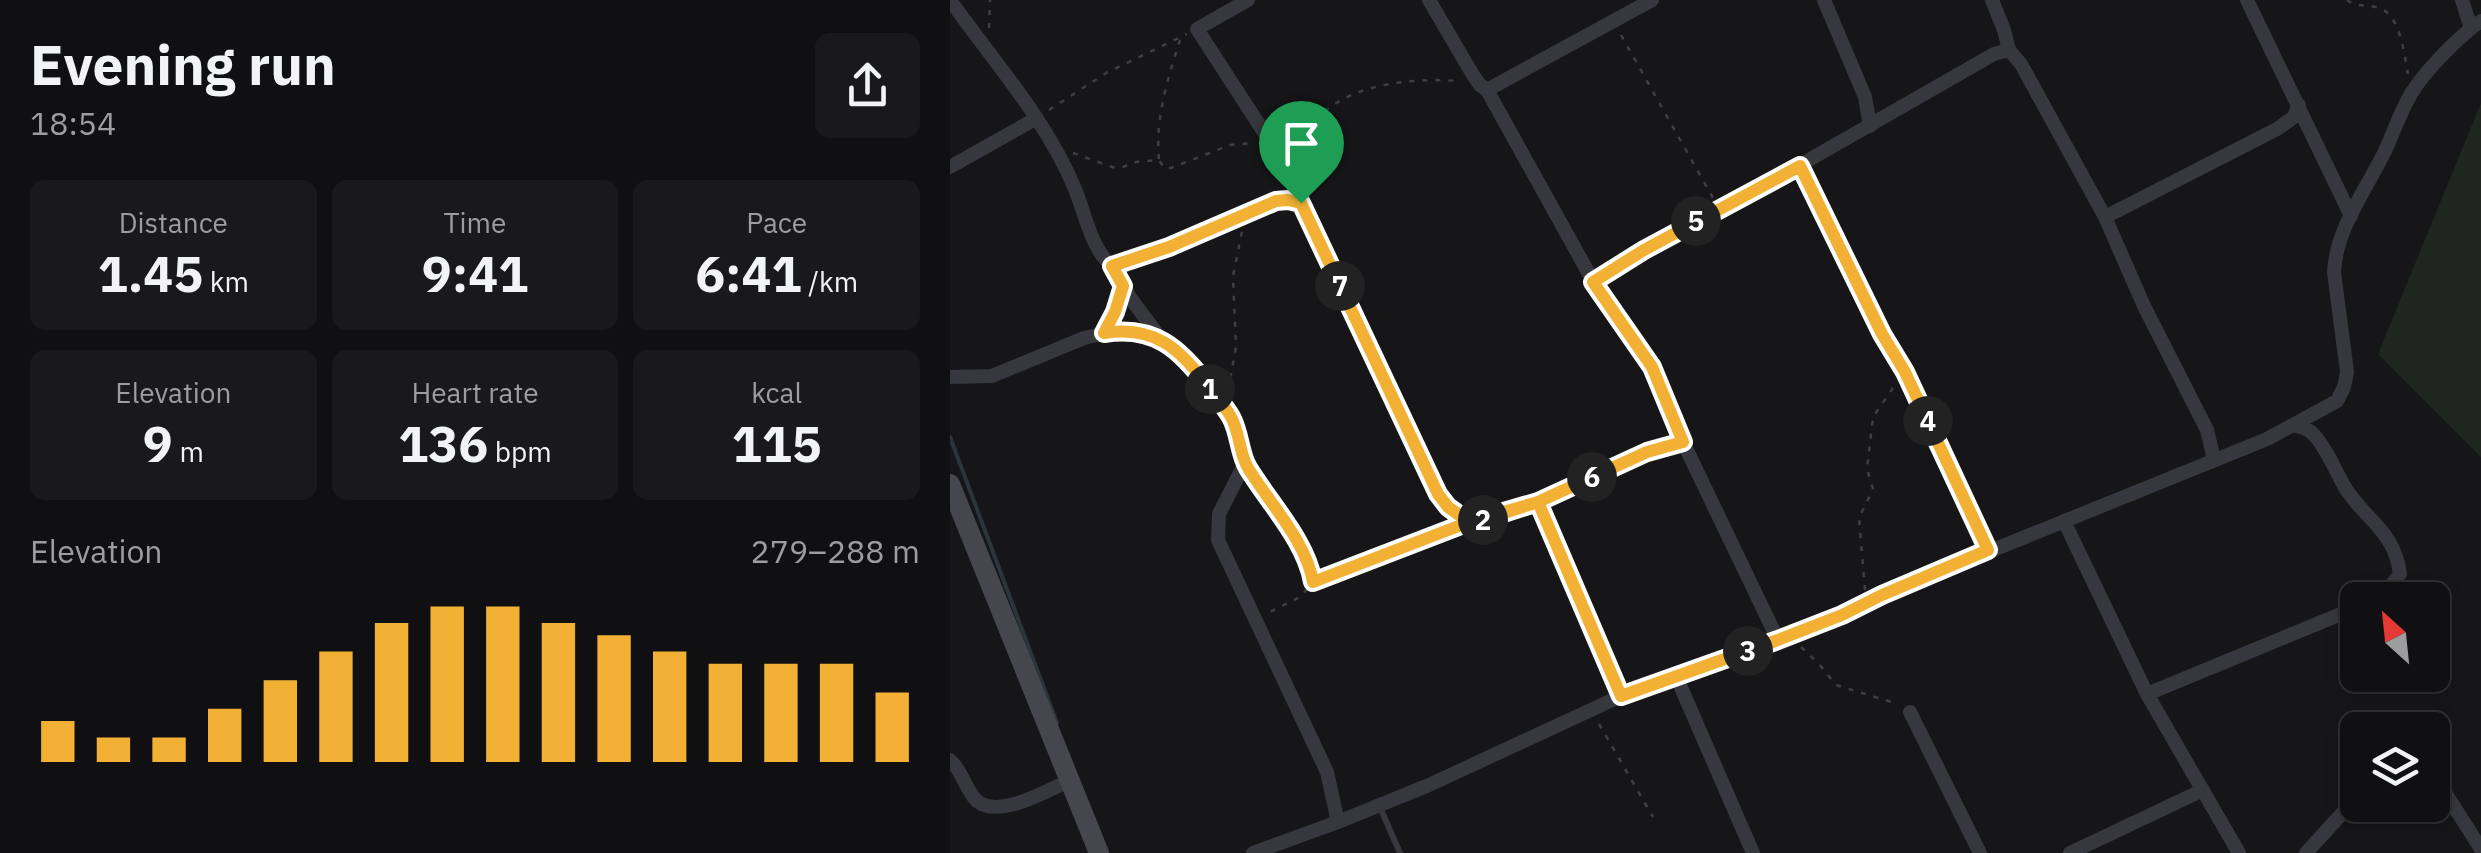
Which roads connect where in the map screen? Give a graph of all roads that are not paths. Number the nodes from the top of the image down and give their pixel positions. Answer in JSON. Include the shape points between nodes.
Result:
{"nodes":[{"id":1,"x":950,"y":0,"type":"edge"},
{"id":2,"x":1248,"y":0,"type":"edge"},
{"id":3,"x":1430,"y":0,"type":"edge"},
{"id":4,"x":1652,"y":0,"type":"edge"},
{"id":5,"x":1824,"y":0,"type":"edge"},
{"id":6,"x":1992,"y":0,"type":"edge"},
{"id":7,"x":2247,"y":0,"type":"edge"},
{"id":8,"x":2462,"y":0,"type":"edge"},
{"id":9,"x":2476,"y":24,"type":"edge"},
{"id":10,"x":2009,"y":50,"type":"junction"},
{"id":11,"x":1484,"y":88,"type":"junction"},
{"id":12,"x":2300,"y":104,"type":"junction"},
{"id":13,"x":1037,"y":118,"type":"junction"},
{"id":14,"x":1870,"y":126,"type":"junction"},
{"id":15,"x":1800,"y":166,"type":"junction"},
{"id":16,"x":950,"y":167,"type":"edge"},
{"id":17,"x":1301,"y":203,"type":"junction"},
{"id":18,"x":2352,"y":216,"type":"junction"},
{"id":19,"x":2106,"y":217,"type":"junction"},
{"id":20,"x":1112,"y":266,"type":"junction"},
{"id":21,"x":1593,"y":282,"type":"junction"},
{"id":22,"x":1123,"y":286,"type":"junction"},
{"id":23,"x":1104,"y":333,"type":"junction"},
{"id":24,"x":1162,"y":338,"type":"junction"},
{"id":25,"x":950,"y":377,"type":"edge"},
{"id":26,"x":2293,"y":425,"type":"junction"},
{"id":27,"x":1683,"y":442,"type":"junction"},
{"id":28,"x":2211,"y":462,"type":"junction"},
{"id":29,"x":950,"y":484,"type":"edge"},
{"id":30,"x":2064,"y":521,"type":"junction"},
{"id":31,"x":1988,"y":550,"type":"junction"},
{"id":32,"x":2394,"y":582,"type":"edge"},
{"id":33,"x":2340,"y":614,"type":"edge"},
{"id":34,"x":1784,"y":638,"type":"junction"},
{"id":35,"x":1676,"y":676,"type":"junction"},
{"id":36,"x":2147,"y":694,"type":"junction"},
{"id":37,"x":1910,"y":712,"type":"road end"},
{"id":38,"x":950,"y":760,"type":"edge"},
{"id":39,"x":1069,"y":781,"type":"junction"},
{"id":40,"x":2203,"y":790,"type":"junction"},
{"id":41,"x":2450,"y":800,"type":"edge"},
{"id":42,"x":1379,"y":805,"type":"junction"},
{"id":43,"x":2340,"y":816,"type":"edge"},
{"id":44,"x":1338,"y":822,"type":"junction"},
{"id":45,"x":2481,"y":848,"type":"edge"},
{"id":46,"x":1099,"y":853,"type":"edge"},
{"id":47,"x":1253,"y":853,"type":"edge"},
{"id":48,"x":1400,"y":853,"type":"edge"},
{"id":49,"x":1753,"y":853,"type":"edge"},
{"id":50,"x":1980,"y":853,"type":"edge"},
{"id":51,"x":2070,"y":853,"type":"edge"},
{"id":52,"x":2239,"y":853,"type":"edge"},
{"id":53,"x":2306,"y":853,"type":"edge"}],
"edges":[{"from":1,"to":13,"type":"street"},
{"from":2,"to":17,"type":"street","via":[[1197,29],[1280,157]]},
{"from":3,"to":11,"type":"street"},
{"from":4,"to":11,"type":"street"},
{"from":5,"to":14,"type":"street","via":[[1865,97]]},
{"from":6,"to":10,"type":"street"},
{"from":7,"to":12,"type":"street"},
{"from":8,"to":9,"type":"street"},
{"from":9,"to":18,"type":"street","via":[[2412,92]]},
{"from":10,"to":14,"type":"street"},
{"from":10,"to":19,"type":"street"},
{"from":11,"to":21,"type":"street"},
{"from":12,"to":18,"type":"street"},
{"from":12,"to":19,"type":"street","via":[[2277,130]]},
{"from":13,"to":16,"type":"street"},
{"from":13,"to":20,"type":"street"},
{"from":14,"to":15,"type":"street"},
{"from":15,"to":21,"type":"street"},
{"from":15,"to":31,"type":"street"},
{"from":17,"to":20,"type":"street","via":[[1276,201]]},
{"from":17,"to":27,"type":"street","via":[[1438,494],[1469,522],[1538,502]]},
{"from":18,"to":26,"type":"street","via":[[2334,257],[2344,387],[2338,402]]},
{"from":19,"to":28,"type":"street","via":[[2206,430]]},
{"from":20,"to":22,"type":"street"},
{"from":21,"to":27,"type":"street","via":[[1652,367]]},
{"from":22,"to":23,"type":"street"},
{"from":22,"to":24,"type":"street"},
{"from":23,"to":24,"type":"street"},
{"from":23,"to":25,"type":"street","via":[[992,376]]},
{"from":24,"to":44,"type":"street","via":[[1188,360],[1240,440],[1245,463],[1220,514],[1218,540],[1327,772]]},
{"from":26,"to":28,"type":"street"},
{"from":26,"to":32,"type":"street","via":[[2311,430],[2359,508],[2388,536],[2400,574]]},
{"from":27,"to":34,"type":"street"},
{"from":28,"to":30,"type":"street"},
{"from":29,"to":39,"type":"main road"},
{"from":30,"to":31,"type":"street"},
{"from":30,"to":36,"type":"street"},
{"from":31,"to":34,"type":"street"},
{"from":33,"to":36,"type":"street"},
{"from":34,"to":35,"type":"street"},
{"from":35,"to":42,"type":"street"},
{"from":35,"to":49,"type":"street"},
{"from":36,"to":40,"type":"street"},
{"from":37,"to":50,"type":"street"},
{"from":38,"to":39,"type":"street","via":[[976,800],[993,808]]},
{"from":39,"to":46,"type":"main road"},
{"from":40,"to":51,"type":"street"},
{"from":40,"to":52,"type":"street"},
{"from":41,"to":45,"type":"street"},
{"from":42,"to":44,"type":"street"},
{"from":42,"to":48,"type":"lane"},
{"from":43,"to":53,"type":"street"},
{"from":44,"to":47,"type":"street"}]}
